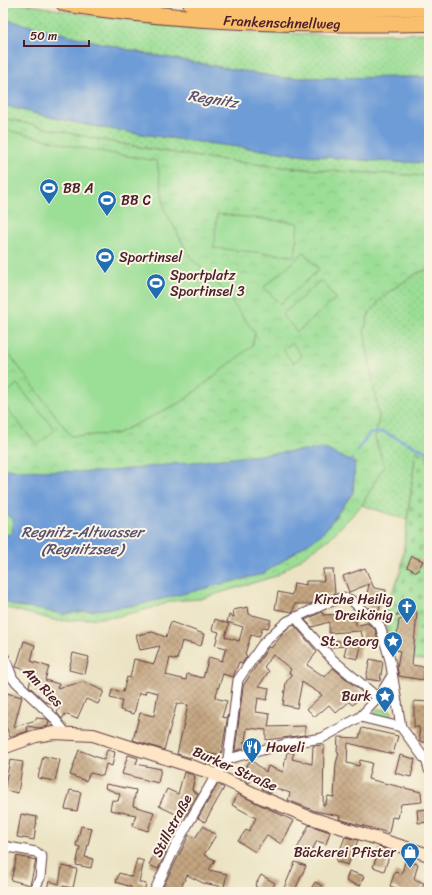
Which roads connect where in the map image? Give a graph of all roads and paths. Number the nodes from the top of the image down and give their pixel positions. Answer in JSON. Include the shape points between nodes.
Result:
{"nodes":[{"id":1,"x":64,"y":3,"type":"edge"},
{"id":2,"x":191,"y":3,"type":"edge"},
{"id":3,"x":429,"y":7,"type":"edge"},
{"id":4,"x":429,"y":23,"type":"edge"},
{"id":5,"x":295,"y":617,"type":"junction"},
{"id":6,"x":5,"y":658,"type":"dead end"},
{"id":7,"x":391,"y":677,"type":"junction"},
{"id":8,"x":378,"y":698,"type":"junction"},
{"id":9,"x":397,"y":702,"type":"junction"},
{"id":10,"x":360,"y":717,"type":"junction"},
{"id":11,"x":401,"y":727,"type":"junction"},
{"id":12,"x":65,"y":732,"type":"junction"},
{"id":13,"x":3,"y":748,"type":"edge"},
{"id":14,"x":228,"y":759,"type":"junction"},
{"id":15,"x":428,"y":765,"type":"edge"},
{"id":16,"x":216,"y":775,"type":"junction"},
{"id":17,"x":3,"y":846,"type":"edge"},
{"id":18,"x":429,"y":854,"type":"edge"},
{"id":19,"x":33,"y":892,"type":"edge"},
{"id":20,"x":154,"y":892,"type":"edge"}],
"edges":[{"from":1,"to":4,"type":"highway","name":"Frankenschnellweg","via":[[147,15],[238,21]]},
{"from":2,"to":3,"type":"highway","name":"Frankenschnellweg","via":[[350,9]]},
{"from":5,"to":7,"type":"street","via":[[343,597],[351,600],[382,630],[390,660]]},
{"from":5,"to":8,"type":"street","via":[[332,659]]},
{"from":5,"to":14,"type":"street","via":[[262,645],[238,680]]},
{"from":6,"to":12,"type":"street","name":"Am Ries","via":[[13,679]]},
{"from":7,"to":8,"type":"street"},
{"from":7,"to":9,"type":"street"},
{"from":8,"to":9,"type":"street"},
{"from":8,"to":10,"type":"street"},
{"from":9,"to":11,"type":"street"},
{"from":10,"to":11,"type":"street"},
{"from":10,"to":14,"type":"street","via":[[322,738],[285,744]]},
{"from":11,"to":15,"type":"street"},
{"from":12,"to":13,"type":"main road","name":"Burker Straße","via":[[36,736]]},
{"from":12,"to":16,"type":"main road","name":"Burker Straße","via":[[93,735]]},
{"from":14,"to":16,"type":"street","name":"Stillstraße"},
{"from":16,"to":18,"type":"main road","name":"Burker Straße","via":[[311,818]]},
{"from":16,"to":20,"type":"street","name":"Stillstraße","via":[[177,843]]},
{"from":17,"to":19,"type":"street","via":[[36,852],[42,857],[40,878]]}]}
